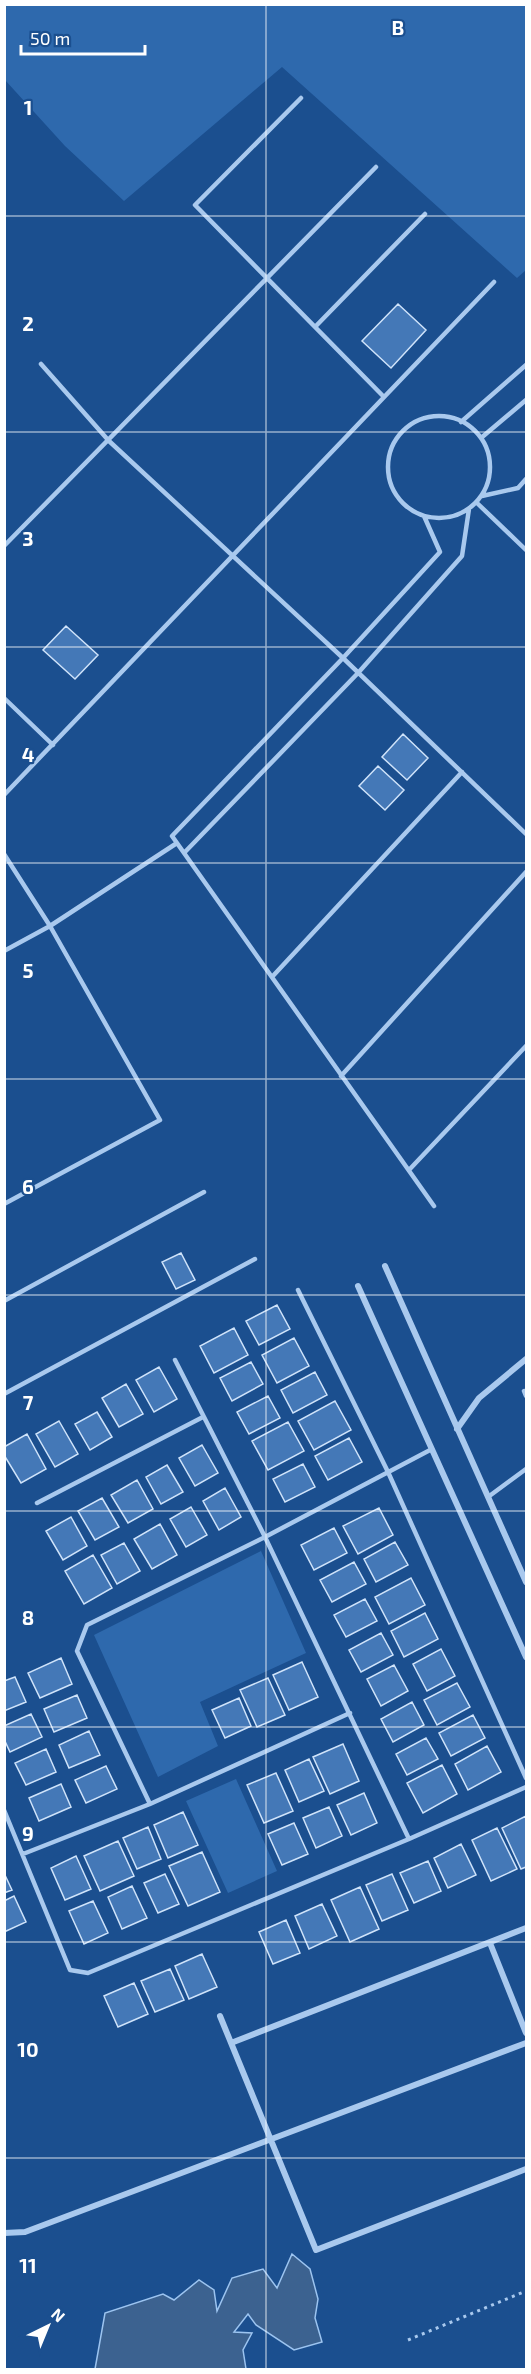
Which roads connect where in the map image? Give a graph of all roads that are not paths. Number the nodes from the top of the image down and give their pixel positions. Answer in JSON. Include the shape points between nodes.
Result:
{"nodes":[{"id":1,"x":301,"y":98,"type":"dead end"},
{"id":2,"x":376,"y":167,"type":"dead end"},
{"id":3,"x":425,"y":214,"type":"dead end"},
{"id":4,"x":267,"y":278,"type":"junction"},
{"id":5,"x":494,"y":282,"type":"dead end"},
{"id":6,"x":315,"y":327,"type":"junction"},
{"id":7,"x":41,"y":364,"type":"dead end"},
{"id":8,"x":526,"y":365,"type":"edge"},
{"id":9,"x":384,"y":397,"type":"junction"},
{"id":10,"x":526,"y":400,"type":"edge"},
{"id":11,"x":461,"y":422,"type":"junction"},
{"id":12,"x":482,"y":438,"type":"junction"},
{"id":13,"x":109,"y":441,"type":"junction"},
{"id":14,"x":526,"y":479,"type":"edge"},
{"id":15,"x":482,"y":496,"type":"junction"},
{"id":16,"x":476,"y":502,"type":"junction"},
{"id":17,"x":469,"y":509,"type":"junction"},
{"id":18,"x":424,"y":516,"type":"junction"},
{"id":19,"x":4,"y":546,"type":"edge"},
{"id":20,"x":526,"y":550,"type":"edge"},
{"id":21,"x":233,"y":556,"type":"junction"},
{"id":22,"x":343,"y":658,"type":"junction"},
{"id":23,"x":358,"y":673,"type":"junction"},
{"id":24,"x":4,"y":698,"type":"edge"},
{"id":25,"x":53,"y":745,"type":"junction"},
{"id":26,"x":462,"y":772,"type":"junction"},
{"id":27,"x":4,"y":795,"type":"edge"},
{"id":28,"x":526,"y":834,"type":"edge"},
{"id":29,"x":177,"y":843,"type":"junction"},
{"id":30,"x":4,"y":854,"type":"edge"},
{"id":31,"x":184,"y":854,"type":"junction"},
{"id":32,"x":526,"y":872,"type":"edge"},
{"id":33,"x":50,"y":926,"type":"junction"},
{"id":34,"x":4,"y":951,"type":"edge"},
{"id":35,"x":272,"y":977,"type":"junction"},
{"id":36,"x":526,"y":1046,"type":"edge"},
{"id":37,"x":341,"y":1076,"type":"junction"},
{"id":38,"x":408,"y":1170,"type":"junction"},
{"id":39,"x":204,"y":1192,"type":"dead end"},
{"id":40,"x":4,"y":1204,"type":"edge"},
{"id":41,"x":434,"y":1206,"type":"dead end"},
{"id":42,"x":255,"y":1258,"type":"dead end"},
{"id":43,"x":385,"y":1266,"type":"dead end"},
{"id":44,"x":358,"y":1286,"type":"dead end"},
{"id":45,"x":298,"y":1290,"type":"dead end"},
{"id":46,"x":4,"y":1301,"type":"edge"},
{"id":47,"x":526,"y":1359,"type":"edge"},
{"id":48,"x":175,"y":1360,"type":"dead end"},
{"id":49,"x":4,"y":1394,"type":"edge"},
{"id":50,"x":203,"y":1417,"type":"junction"},
{"id":51,"x":457,"y":1429,"type":"junction"},
{"id":52,"x":432,"y":1449,"type":"junction"},
{"id":53,"x":526,"y":1469,"type":"edge"},
{"id":54,"x":388,"y":1472,"type":"junction"},
{"id":55,"x":488,"y":1497,"type":"junction"},
{"id":56,"x":37,"y":1503,"type":"dead end"},
{"id":57,"x":265,"y":1537,"type":"junction"},
{"id":58,"x":526,"y":1582,"type":"edge"},
{"id":59,"x":526,"y":1657,"type":"edge"},
{"id":60,"x":350,"y":1713,"type":"junction"},
{"id":61,"x":526,"y":1778,"type":"edge"},
{"id":62,"x":526,"y":1788,"type":"edge"},
{"id":63,"x":150,"y":1803,"type":"junction"},
{"id":64,"x":4,"y":1810,"type":"edge"},
{"id":65,"x":409,"y":1839,"type":"junction"},
{"id":66,"x":23,"y":1854,"type":"junction"},
{"id":67,"x":526,"y":1928,"type":"edge"},
{"id":68,"x":490,"y":1942,"type":"junction"},
{"id":69,"x":219,"y":2016,"type":"dead end"},
{"id":70,"x":526,"y":2033,"type":"edge"},
{"id":71,"x":231,"y":2043,"type":"junction"},
{"id":72,"x":526,"y":2043,"type":"edge"},
{"id":73,"x":271,"y":2140,"type":"junction"},
{"id":74,"x":526,"y":2169,"type":"edge"},
{"id":75,"x":4,"y":2234,"type":"edge"}],
"edges":[{"from":1,"to":4,"type":"lane","via":[[195,205]]},
{"from":2,"to":4,"type":"lane"},
{"from":3,"to":6,"type":"lane"},
{"from":4,"to":6,"type":"lane"},
{"from":4,"to":13,"type":"lane"},
{"from":5,"to":9,"type":"lane"},
{"from":6,"to":9,"type":"lane"},
{"from":7,"to":13,"type":"lane"},
{"from":8,"to":11,"type":"lane"},
{"from":9,"to":21,"type":"lane"},
{"from":10,"to":12,"type":"lane"},
{"from":11,"to":12,"type":"lane"},
{"from":11,"to":18,"type":"lane","via":[[435,416],[421,419],[394,441],[388,458],[388,476],[396,495],[408,508]]},
{"from":12,"to":15,"type":"lane","via":[[489,455],[489,480]]},
{"from":13,"to":19,"type":"lane"},
{"from":13,"to":21,"type":"lane"},
{"from":14,"to":15,"type":"lane","via":[[518,488]]},
{"from":15,"to":16,"type":"lane"},
{"from":16,"to":17,"type":"lane"},
{"from":16,"to":20,"type":"lane"},
{"from":17,"to":18,"type":"lane","via":[[442,519]]},
{"from":17,"to":23,"type":"lane","via":[[462,556]]},
{"from":18,"to":22,"type":"lane","via":[[440,552]]},
{"from":21,"to":22,"type":"lane"},
{"from":21,"to":25,"type":"lane"},
{"from":22,"to":23,"type":"lane"},
{"from":22,"to":29,"type":"lane","via":[[172,836]]},
{"from":23,"to":26,"type":"lane"},
{"from":23,"to":31,"type":"lane"},
{"from":24,"to":25,"type":"lane"},
{"from":25,"to":27,"type":"lane"},
{"from":26,"to":28,"type":"lane"},
{"from":26,"to":35,"type":"lane"},
{"from":29,"to":31,"type":"lane"},
{"from":29,"to":33,"type":"lane"},
{"from":30,"to":33,"type":"lane"},
{"from":31,"to":35,"type":"lane"},
{"from":32,"to":37,"type":"lane"},
{"from":33,"to":34,"type":"lane"},
{"from":33,"to":40,"type":"lane","via":[[160,1120]]},
{"from":35,"to":37,"type":"lane"},
{"from":36,"to":38,"type":"lane"},
{"from":37,"to":38,"type":"lane"},
{"from":38,"to":41,"type":"lane"},
{"from":39,"to":46,"type":"lane"},
{"from":42,"to":49,"type":"lane"},
{"from":43,"to":51,"type":"street"},
{"from":44,"to":52,"type":"street"},
{"from":45,"to":54,"type":"lane"},
{"from":47,"to":51,"type":"street","via":[[479,1398]]},
{"from":48,"to":50,"type":"lane"},
{"from":50,"to":56,"type":"lane"},
{"from":50,"to":57,"type":"lane"},
{"from":51,"to":55,"type":"street"},
{"from":52,"to":54,"type":"lane"},
{"from":52,"to":59,"type":"street"},
{"from":53,"to":55,"type":"lane"},
{"from":54,"to":57,"type":"lane"},
{"from":54,"to":61,"type":"lane"},
{"from":55,"to":58,"type":"street"},
{"from":57,"to":60,"type":"lane"},
{"from":57,"to":63,"type":"lane","via":[[87,1626],[77,1651]]},
{"from":60,"to":63,"type":"lane"},
{"from":60,"to":65,"type":"lane"},
{"from":62,"to":65,"type":"lane"},
{"from":63,"to":66,"type":"lane"},
{"from":64,"to":66,"type":"lane"},
{"from":65,"to":66,"type":"lane","via":[[88,1973],[70,1970]]},
{"from":67,"to":68,"type":"street"},
{"from":68,"to":70,"type":"street"},
{"from":68,"to":71,"type":"street"},
{"from":69,"to":71,"type":"street"},
{"from":71,"to":73,"type":"street"},
{"from":72,"to":73,"type":"street"},
{"from":73,"to":74,"type":"street","via":[[316,2250]]},
{"from":73,"to":75,"type":"street","via":[[24,2232]]}]}
